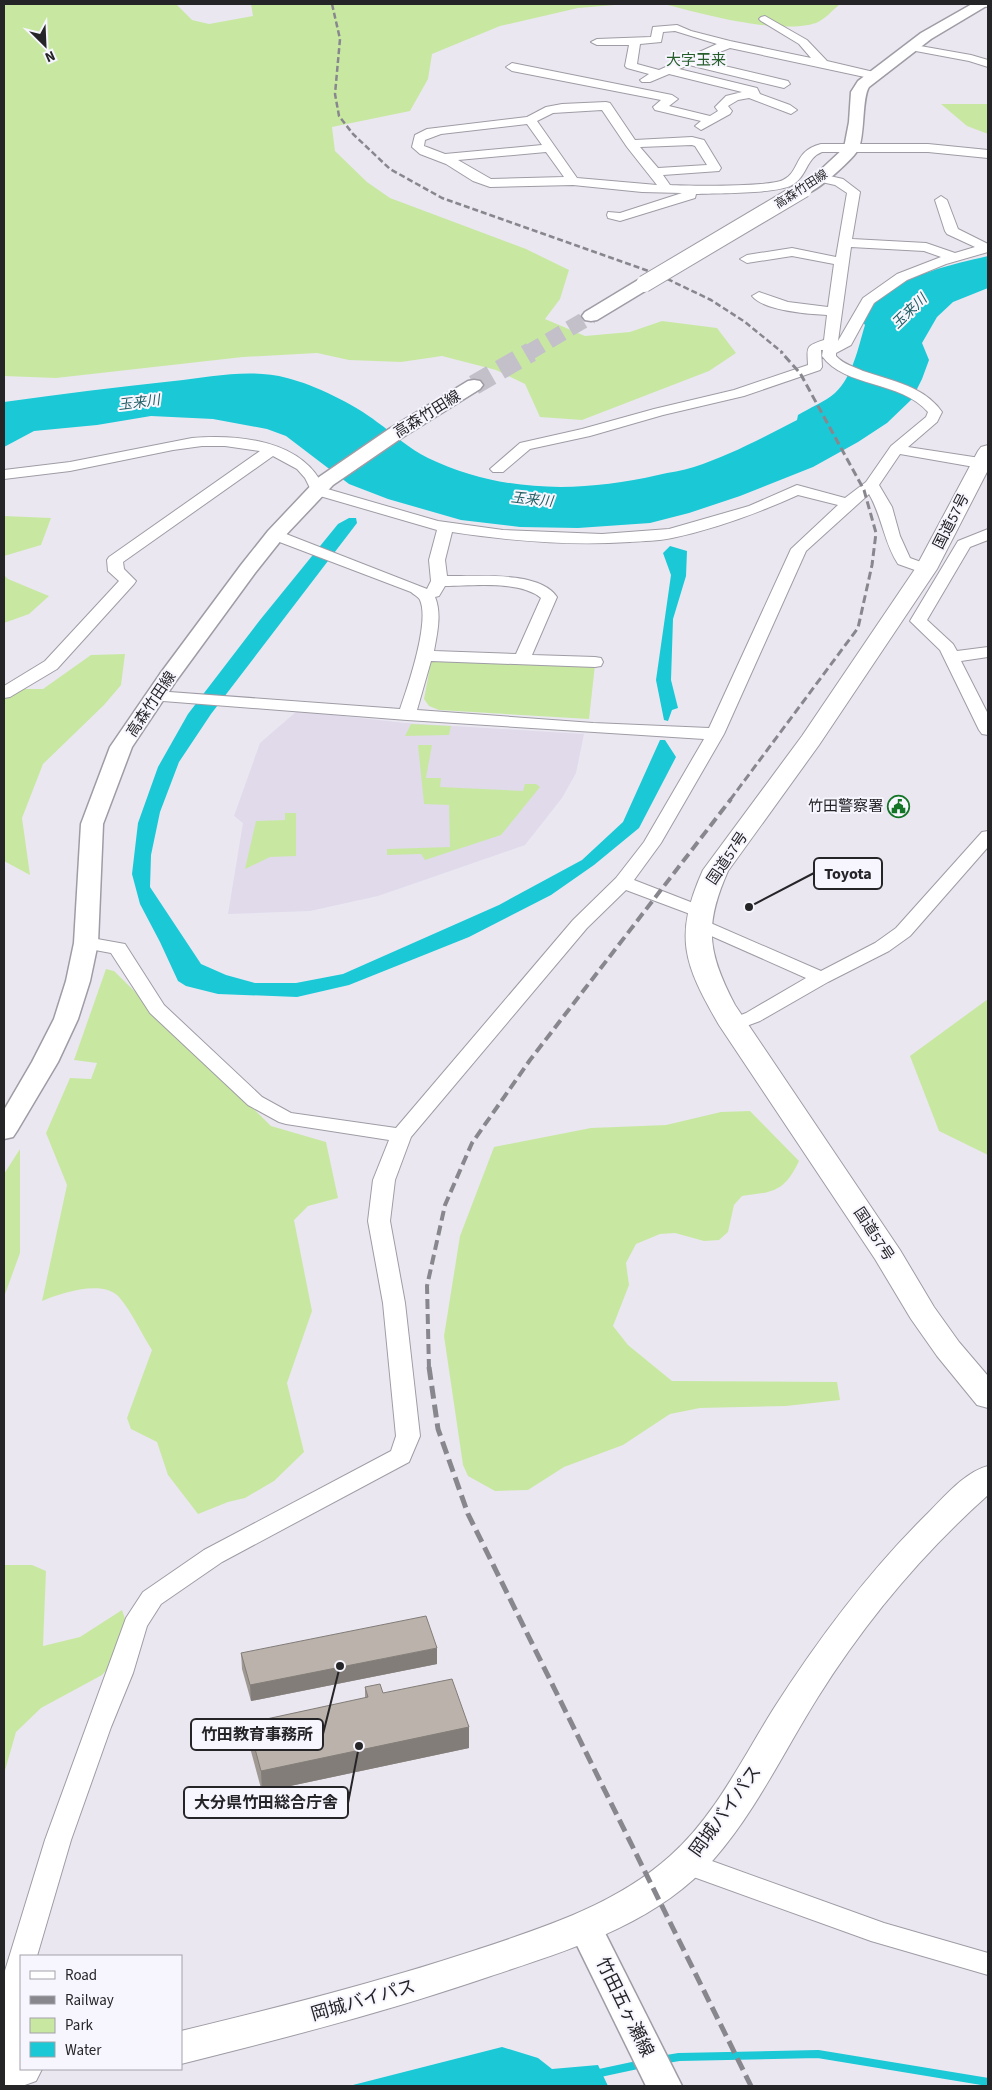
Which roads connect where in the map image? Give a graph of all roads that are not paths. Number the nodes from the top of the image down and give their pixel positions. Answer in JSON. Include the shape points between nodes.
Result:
{"nodes":[{"id":1,"x":982,"y":4,"type":"edge"},
{"id":2,"x":663,"y":16,"type":"dead end"},
{"id":3,"x":765,"y":19,"type":"dead end"},
{"id":4,"x":677,"y":28,"type":"junction"},
{"id":5,"x":597,"y":42,"type":"dead end"},
{"id":6,"x":729,"y":44,"type":"junction"},
{"id":7,"x":634,"y":45,"type":"junction"},
{"id":8,"x":909,"y":48,"type":"junction"},
{"id":9,"x":650,"y":52,"type":"dead end"},
{"id":10,"x":689,"y":61,"type":"junction"},
{"id":11,"x":823,"y":64,"type":"junction"},
{"id":12,"x":988,"y":64,"type":"edge"},
{"id":13,"x":512,"y":67,"type":"dead end"},
{"id":14,"x":663,"y":72,"type":"junction"},
{"id":15,"x":874,"y":75,"type":"junction"},
{"id":16,"x":561,"y":77,"type":"junction"},
{"id":17,"x":784,"y":84,"type":"dead end"},
{"id":18,"x":550,"y":85,"type":"dead end"},
{"id":19,"x":601,"y":85,"type":"junction"},
{"id":20,"x":629,"y":90,"type":"junction"},
{"id":21,"x":588,"y":93,"type":"dead end"},
{"id":22,"x":751,"y":94,"type":"junction"},
{"id":23,"x":606,"y":106,"type":"junction"},
{"id":24,"x":791,"y":110,"type":"dead end"},
{"id":25,"x":530,"y":120,"type":"junction"},
{"id":26,"x":712,"y":120,"type":"junction"},
{"id":27,"x":694,"y":129,"type":"dead end"},
{"id":28,"x":908,"y":138,"type":"dead end"},
{"id":29,"x":631,"y":144,"type":"junction"},
{"id":30,"x":551,"y":148,"type":"junction"},
{"id":31,"x":851,"y":149,"type":"junction"},
{"id":32,"x":986,"y":154,"type":"edge"},
{"id":33,"x":444,"y":158,"type":"junction"},
{"id":34,"x":655,"y":172,"type":"junction"},
{"id":35,"x":821,"y":178,"type":"junction"},
{"id":36,"x":573,"y":181,"type":"junction"},
{"id":37,"x":666,"y":189,"type":"junction"},
{"id":38,"x":706,"y":189,"type":"junction"},
{"id":39,"x":941,"y":200,"type":"dead end"},
{"id":40,"x":613,"y":215,"type":"dead end"},
{"id":41,"x":845,"y":243,"type":"junction"},
{"id":42,"x":987,"y":248,"type":"edge"},
{"id":43,"x":953,"y":257,"type":"junction"},
{"id":44,"x":747,"y":259,"type":"dead end"},
{"id":45,"x":841,"y":262,"type":"junction"},
{"id":46,"x":759,"y":296,"type":"dead end"},
{"id":47,"x":835,"y":311,"type":"junction"},
{"id":48,"x":591,"y":316,"type":"tunnel mouth"},
{"id":49,"x":831,"y":346,"type":"junction"},
{"id":50,"x":474,"y":385,"type":"tunnel mouth"},
{"id":51,"x":896,"y":449,"type":"junction"},
{"id":52,"x":272,"y":450,"type":"junction"},
{"id":53,"x":984,"y":457,"type":"edge"},
{"id":54,"x":498,"y":469,"type":"dead end"},
{"id":55,"x":4,"y":474,"type":"edge"},
{"id":56,"x":871,"y":485,"type":"junction"},
{"id":57,"x":322,"y":486,"type":"junction"},
{"id":58,"x":848,"y":503,"type":"junction"},
{"id":59,"x":445,"y":527,"type":"junction"},
{"id":60,"x":988,"y":534,"type":"edge"},
{"id":61,"x":284,"y":538,"type":"junction"},
{"id":62,"x":926,"y":569,"type":"junction"},
{"id":63,"x":439,"y":581,"type":"junction"},
{"id":64,"x":427,"y":597,"type":"junction"},
{"id":65,"x":988,"y":652,"type":"edge"},
{"id":66,"x":424,"y":656,"type":"junction"},
{"id":67,"x":951,"y":657,"type":"junction"},
{"id":68,"x":522,"y":660,"type":"junction"},
{"id":69,"x":595,"y":662,"type":"dead end"},
{"id":70,"x":4,"y":693,"type":"edge"},
{"id":71,"x":156,"y":696,"type":"junction"},
{"id":72,"x":407,"y":715,"type":"junction"},
{"id":73,"x":988,"y":730,"type":"edge"},
{"id":74,"x":715,"y":734,"type":"junction"},
{"id":75,"x":988,"y":836,"type":"edge"},
{"id":76,"x":623,"y":882,"type":"junction"},
{"id":77,"x":699,"y":917,"type":"junction"},
{"id":78,"x":86,"y":943,"type":"junction"},
{"id":79,"x":821,"y":978,"type":"junction"},
{"id":80,"x":733,"y":1025,"type":"junction"},
{"id":81,"x":4,"y":1131,"type":"edge"},
{"id":82,"x":401,"y":1136,"type":"junction"},
{"id":83,"x":988,"y":1397,"type":"edge"},
{"id":84,"x":988,"y":1477,"type":"edge"},
{"id":85,"x":687,"y":1863,"type":"junction"},
{"id":86,"x":586,"y":1929,"type":"junction"},
{"id":87,"x":23,"y":1955,"type":"edge"},
{"id":88,"x":988,"y":1964,"type":"edge"},
{"id":89,"x":20,"y":1966,"type":"edge"},
{"id":90,"x":182,"y":2048,"type":"edge"},
{"id":91,"x":4,"y":2066,"type":"edge"},
{"id":92,"x":20,"y":2069,"type":"edge"},
{"id":93,"x":4,"y":2071,"type":"edge"},
{"id":94,"x":664,"y":2086,"type":"edge"}],
"edges":[{"from":1,"to":8,"type":"main road"},
{"from":2,"to":4,"type":"street"},
{"from":3,"to":11,"type":"street","via":[[803,42]]},
{"from":4,"to":6,"type":"street"},
{"from":4,"to":7,"type":"street","via":[[657,29],[657,40]]},
{"from":5,"to":7,"type":"street"},
{"from":6,"to":10,"type":"street"},
{"from":6,"to":11,"type":"street"},
{"from":7,"to":9,"type":"street"},
{"from":7,"to":14,"type":"street","via":[[631,66]]},
{"from":8,"to":12,"type":"street","via":[[971,58]]},
{"from":8,"to":15,"type":"main road"},
{"from":10,"to":14,"type":"street"},
{"from":10,"to":17,"type":"street"},
{"from":11,"to":15,"type":"street"},
{"from":13,"to":16,"type":"street"},
{"from":14,"to":20,"type":"street"},
{"from":14,"to":22,"type":"street","via":[[753,92]]},
{"from":15,"to":31,"type":"main road","via":[[862,84],[858,92],[857,122]]},
{"from":16,"to":18,"type":"street"},
{"from":16,"to":19,"type":"street"},
{"from":19,"to":20,"type":"street"},
{"from":19,"to":21,"type":"street"},
{"from":20,"to":23,"type":"street"},
{"from":20,"to":26,"type":"street","via":[[672,100],[659,107]]},
{"from":22,"to":24,"type":"street"},
{"from":22,"to":26,"type":"street","via":[[724,102],[721,107],[726,111]]},
{"from":23,"to":25,"type":"street","via":[[550,110]]},
{"from":23,"to":29,"type":"street"},
{"from":25,"to":30,"type":"street"},
{"from":25,"to":33,"type":"street","via":[[441,130],[419,138],[418,148]]},
{"from":26,"to":27,"type":"street"},
{"from":28,"to":32,"type":"street","via":[[972,147]]},
{"from":29,"to":34,"type":"street"},
{"from":29,"to":34,"type":"street","via":[[700,143],[715,168]]},
{"from":30,"to":33,"type":"street"},
{"from":30,"to":36,"type":"street"},
{"from":31,"to":32,"type":"street","via":[[928,148]]},
{"from":31,"to":35,"type":"main road","name":"高森竹田線"},
{"from":31,"to":38,"type":"street","via":[[829,147],[813,150],[788,184]]},
{"from":33,"to":36,"type":"street","via":[[479,180],[490,183]]},
{"from":34,"to":37,"type":"street"},
{"from":35,"to":41,"type":"street","via":[[839,182],[854,192]]},
{"from":35,"to":48,"type":"main road","name":"高森竹田線","bridge":true},
{"from":36,"to":37,"type":"street"},
{"from":37,"to":38,"type":"street"},
{"from":38,"to":40,"type":"street","via":[[620,217]]},
{"from":39,"to":42,"type":"street","via":[[952,231]]},
{"from":41,"to":43,"type":"street","via":[[926,247]]},
{"from":41,"to":45,"type":"street"},
{"from":42,"to":43,"type":"street"},
{"from":43,"to":49,"type":"street","via":[[902,277],[868,301],[846,342]]},
{"from":44,"to":45,"type":"street","via":[[804,252]]},
{"from":45,"to":47,"type":"street"},
{"from":46,"to":47,"type":"street","via":[[799,310]]},
{"from":47,"to":49,"type":"street"},
{"from":49,"to":51,"type":"street","via":[[830,360],[840,367],[895,385],[930,404],[935,412],[932,418]]},
{"from":49,"to":54,"type":"street","via":[[814,348],[815,367],[800,373],[740,394],[525,446]]},
{"from":50,"to":57,"type":"main road","name":"高森竹田線","via":[[413,422]]},
{"from":51,"to":53,"type":"street"},
{"from":51,"to":56,"type":"street"},
{"from":52,"to":55,"type":"street","via":[[244,443],[210,441]]},
{"from":52,"to":57,"type":"street","via":[[301,465]]},
{"from":52,"to":70,"type":"street","via":[[116,560],[116,571],[128,581],[51,665]]},
{"from":53,"to":62,"type":"highway","name":"国道57号"},
{"from":56,"to":58,"type":"street"},
{"from":56,"to":62,"type":"street","via":[[884,507],[892,536],[904,561]]},
{"from":57,"to":59,"type":"street"},
{"from":57,"to":61,"type":"main road","name":"高森竹田線"},
{"from":58,"to":59,"type":"street","via":[[797,490],[754,509],[698,527],[670,534],[612,538],[503,535]]},
{"from":58,"to":74,"type":"street","via":[[799,549]]},
{"from":59,"to":63,"type":"street","via":[[437,560]]},
{"from":60,"to":67,"type":"street","via":[[964,544],[918,621],[947,648]]},
{"from":61,"to":64,"type":"street","via":[[417,589]]},
{"from":61,"to":71,"type":"main road","name":"高森竹田線"},
{"from":62,"to":77,"type":"highway","name":"国道57号","via":[[811,740],[716,870],[705,891]]},
{"from":63,"to":64,"type":"street"},
{"from":63,"to":68,"type":"street","via":[[518,583],[545,592],[549,597],[548,603]]},
{"from":64,"to":66,"type":"street","via":[[430,605],[429,638]]},
{"from":65,"to":67,"type":"street"},
{"from":66,"to":68,"type":"street"},
{"from":66,"to":72,"type":"street"},
{"from":67,"to":73,"type":"street"},
{"from":68,"to":69,"type":"street"},
{"from":71,"to":72,"type":"street"},
{"from":71,"to":78,"type":"main road","name":"高森竹田線","via":[[121,747],[92,824]]},
{"from":72,"to":74,"type":"street"},
{"from":74,"to":76,"type":"street","via":[[652,843]]},
{"from":75,"to":79,"type":"street","via":[[904,932],[882,948]]},
{"from":76,"to":77,"type":"street"},
{"from":76,"to":82,"type":"street","via":[[580,924]]},
{"from":77,"to":79,"type":"street"},
{"from":77,"to":80,"type":"highway","name":"国道57号","via":[[697,941],[702,962],[711,987]]},
{"from":78,"to":81,"type":"main road","name":"高森竹田線","via":[[66,1018],[45,1062]]},
{"from":78,"to":82,"type":"street","via":[[118,948],[158,1009],[255,1101],[286,1118]]},
{"from":79,"to":80,"type":"street"},
{"from":80,"to":83,"type":"highway","name":"国道57号","via":[[889,1257],[922,1312]]},
{"from":82,"to":87,"type":"street","via":[[384,1180],[379,1221],[394,1303],[408,1436],[402,1456],[213,1556],[152,1598],[135,1624],[58,1840]]},
{"from":84,"to":85,"type":"highway","name":"岡城バイパス","via":[[900,1562],[841,1636],[723,1820]]},
{"from":85,"to":86,"type":"highway","name":"岡城バイパス","via":[[658,1888]]},
{"from":85,"to":88,"type":"street","via":[[881,1933]]},
{"from":86,"to":90,"type":"highway","name":"岡城バイパス","via":[[411,1987]]},
{"from":86,"to":94,"type":"main road","name":"竹田五ヶ瀬線"},
{"from":89,"to":91,"type":"street"},
{"from":92,"to":93,"type":"highway"}]}
